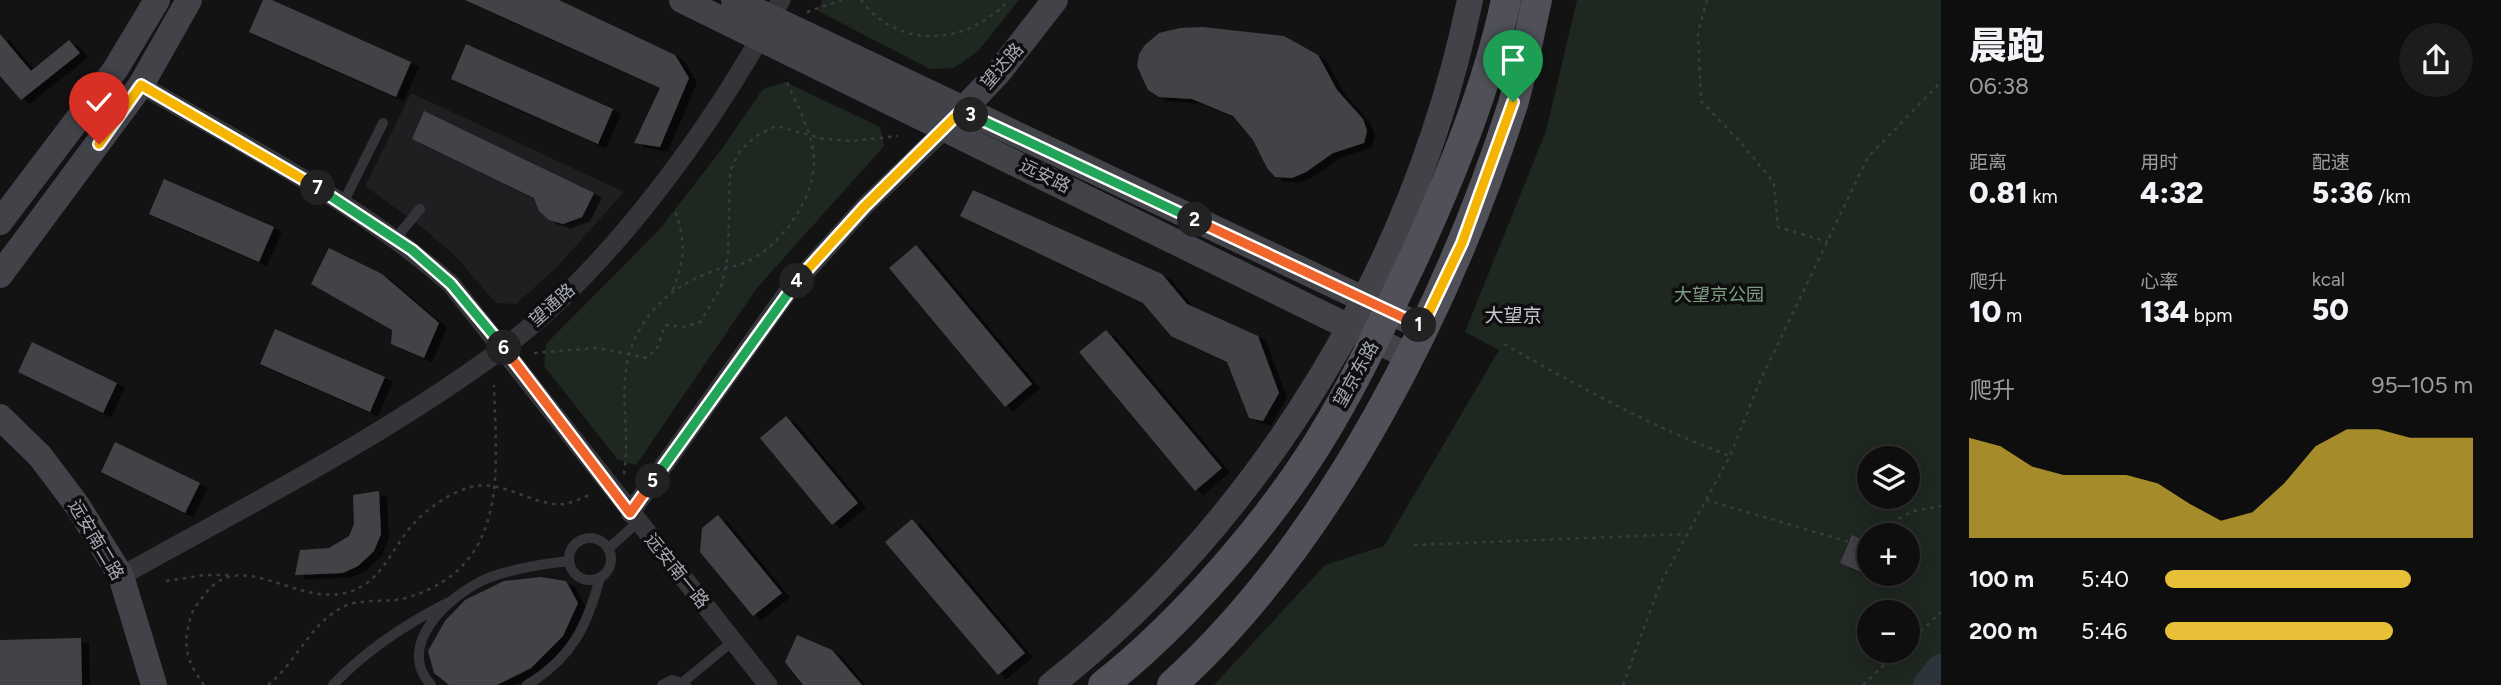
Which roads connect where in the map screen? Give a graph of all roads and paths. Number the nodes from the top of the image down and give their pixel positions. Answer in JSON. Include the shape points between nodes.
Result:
{"nodes":[{"id":1,"x":158,"y":0,"type":"edge"},
{"id":2,"x":189,"y":0,"type":"edge"},
{"id":3,"x":682,"y":0,"type":"edge"},
{"id":4,"x":734,"y":0,"type":"edge"},
{"id":5,"x":842,"y":0,"type":"edge"},
{"id":6,"x":861,"y":0,"type":"edge"},
{"id":7,"x":1009,"y":0,"type":"edge"},
{"id":8,"x":1055,"y":0,"type":"edge"},
{"id":9,"x":1470,"y":0,"type":"edge"},
{"id":10,"x":1537,"y":0,"type":"edge"},
{"id":11,"x":1706,"y":0,"type":"edge"},
{"id":12,"x":1506,"y":1,"type":"edge"},
{"id":13,"x":804,"y":13,"type":"dead end"},
{"id":14,"x":772,"y":19,"type":"edge"},
{"id":15,"x":785,"y":78,"type":"dead end"},
{"id":16,"x":1941,"y":82,"type":"edge"},
{"id":17,"x":141,"y":85,"type":"junction"},
{"id":18,"x":954,"y":119,"type":"junction"},
{"id":19,"x":383,"y":123,"type":"dead end"},
{"id":20,"x":809,"y":134,"type":"junction"},
{"id":21,"x":898,"y":136,"type":"dead end"},
{"id":22,"x":343,"y":203,"type":"junction"},
{"id":23,"x":420,"y":209,"type":"dead end"},
{"id":24,"x":675,"y":210,"type":"dead end"},
{"id":25,"x":0,"y":222,"type":"edge"},
{"id":26,"x":395,"y":239,"type":"junction"},
{"id":27,"x":1829,"y":242,"type":"junction"},
{"id":28,"x":724,"y":268,"type":"junction"},
{"id":29,"x":0,"y":275,"type":"edge"},
{"id":30,"x":673,"y":290,"type":"junction"},
{"id":31,"x":1376,"y":306,"type":"junction"},
{"id":32,"x":1422,"y":327,"type":"junction"},
{"id":33,"x":1364,"y":333,"type":"junction"},
{"id":34,"x":1504,"y":344,"type":"dead end"},
{"id":35,"x":504,"y":348,"type":"junction"},
{"id":36,"x":534,"y":353,"type":"dead end"},
{"id":37,"x":631,"y":353,"type":"junction"},
{"id":38,"x":1408,"y":356,"type":"junction"},
{"id":39,"x":494,"y":384,"type":"dead end"},
{"id":40,"x":0,"y":417,"type":"edge"},
{"id":41,"x":1730,"y":456,"type":"junction"},
{"id":42,"x":624,"y":474,"type":"dead end"},
{"id":43,"x":496,"y":488,"type":"junction"},
{"id":44,"x":589,"y":495,"type":"dead end"},
{"id":45,"x":1706,"y":500,"type":"junction"},
{"id":46,"x":1941,"y":506,"type":"edge"},
{"id":47,"x":634,"y":518,"type":"junction"},
{"id":48,"x":1687,"y":534,"type":"junction"},
{"id":49,"x":1414,"y":545,"type":"dead end"},
{"id":50,"x":608,"y":548,"type":"junction"},
{"id":51,"x":569,"y":561,"type":"junction"},
{"id":52,"x":235,"y":575,"type":"junction"},
{"id":53,"x":121,"y":576,"type":"junction"},
{"id":54,"x":600,"y":578,"type":"junction"},
{"id":55,"x":166,"y":581,"type":"dead end"},
{"id":56,"x":453,"y":600,"type":"junction"},
{"id":57,"x":1941,"y":612,"type":"edge"},
{"id":58,"x":1920,"y":632,"type":"edge"},
{"id":59,"x":733,"y":641,"type":"junction"},
{"id":60,"x":1886,"y":663,"type":"edge"},
{"id":61,"x":1104,"y":682,"type":"edge"},
{"id":62,"x":684,"y":684,"type":"edge"},
{"id":63,"x":154,"y":685,"type":"edge"},
{"id":64,"x":204,"y":685,"type":"edge"},
{"id":65,"x":268,"y":685,"type":"edge"},
{"id":66,"x":332,"y":685,"type":"edge"},
{"id":67,"x":431,"y":685,"type":"edge"},
{"id":68,"x":527,"y":685,"type":"edge"},
{"id":69,"x":662,"y":685,"type":"edge"},
{"id":70,"x":768,"y":685,"type":"edge"},
{"id":71,"x":1051,"y":685,"type":"edge"},
{"id":72,"x":1172,"y":685,"type":"edge"},
{"id":73,"x":1623,"y":685,"type":"edge"},
{"id":74,"x":1863,"y":685,"type":"edge"}],
"edges":[{"from":1,"to":25,"type":"street","via":[[115,69]]},
{"from":2,"to":17,"type":"street"},
{"from":3,"to":14,"type":"street","name":"远安路"},
{"from":4,"to":14,"type":"street","name":"远安路"},
{"from":5,"to":13,"type":"path"},
{"from":6,"to":7,"type":"path","via":[[886,25],[912,37],[943,36],[977,23]]},
{"from":8,"to":18,"type":"street","name":"望达路","via":[[998,73]]},
{"from":9,"to":31,"type":"street","via":[[1455,73]]},
{"from":10,"to":32,"type":"main road","name":"望京东路","via":[[1513,102],[1462,243]]},
{"from":11,"to":27,"type":"path","via":[[1698,32],[1701,101],[1773,183],[1778,227]]},
{"from":12,"to":31,"type":"main road","name":"望京东路","via":[[1494,56],[1436,209]]},
{"from":14,"to":18,"type":"street","name":"远安路"},
{"from":14,"to":35,"type":"street","name":"望通路","via":[[688,150],[598,262]]},
{"from":15,"to":20,"type":"path"},
{"from":16,"to":27,"type":"path","via":[[1868,157]]},
{"from":17,"to":22,"type":"street","name":"远安南一路"},
{"from":17,"to":29,"type":"street"},
{"from":18,"to":31,"type":"street","name":"远安路"},
{"from":18,"to":33,"type":"street","name":"远安路"},
{"from":18,"to":47,"type":"street","via":[[864,207],[787,292]]},
{"from":19,"to":22,"type":"lane"},
{"from":20,"to":21,"type":"path","via":[[853,141]]},
{"from":20,"to":28,"type":"path","via":[[814,163],[806,197],[782,235],[745,263]]},
{"from":20,"to":28,"type":"path","via":[[776,126],[756,135],[740,151],[730,171]]},
{"from":22,"to":26,"type":"street","name":"远安南一路"},
{"from":23,"to":26,"type":"lane"},
{"from":24,"to":30,"type":"path","via":[[685,238]]},
{"from":26,"to":35,"type":"street","name":"远安南一路","via":[[451,284]]},
{"from":27,"to":41,"type":"path","via":[[1760,381]]},
{"from":28,"to":30,"type":"path"},
{"from":28,"to":37,"type":"path","via":[[721,287],[700,323],[665,325],[658,347],[647,358]]},
{"from":30,"to":37,"type":"path","via":[[638,331]]},
{"from":31,"to":32,"type":"street","name":"远安路"},
{"from":31,"to":33,"type":"main road","name":"望京东路"},
{"from":32,"to":38,"type":"main road","name":"望京东路"},
{"from":33,"to":38,"type":"street","name":"远安路"},
{"from":33,"to":61,"type":"main road","name":"望京东路","via":[[1295,479],[1193,599]]},
{"from":33,"to":71,"type":"street","via":[[1183,562],[1137,611]]},
{"from":34,"to":41,"type":"path","via":[[1605,401]]},
{"from":35,"to":47,"type":"street","name":"远安南一路"},
{"from":35,"to":53,"type":"street","name":"望通路","via":[[318,468]]},
{"from":36,"to":37,"type":"path","via":[[598,348]]},
{"from":37,"to":42,"type":"path","via":[[622,393]]},
{"from":38,"to":72,"type":"main road","name":"望京东路","via":[[1351,463],[1269,581]]},
{"from":39,"to":43,"type":"path"},
{"from":40,"to":53,"type":"street","name":"远安南二路","via":[[40,456]]},
{"from":41,"to":45,"type":"path"},
{"from":43,"to":44,"type":"path","via":[[564,504]]},
{"from":43,"to":52,"type":"path","via":[[473,486],[447,497],[422,516],[372,579],[350,592],[321,597],[266,578]]},
{"from":43,"to":65,"type":"path","via":[[484,530],[469,558],[454,573],[435,588],[406,598],[343,606],[322,621],[297,657]]},
{"from":45,"to":46,"type":"path","via":[[1849,542],[1913,511]]},
{"from":45,"to":48,"type":"path"},
{"from":47,"to":50,"type":"lane"},
{"from":47,"to":59,"type":"street","name":"远安南一路"},
{"from":48,"to":49,"type":"path"},
{"from":48,"to":73,"type":"path","via":[[1660,584]]},
{"from":50,"to":51,"type":"lane","via":[[598,539],[584,538],[572,547]]},
{"from":50,"to":54,"type":"lane","via":[[611,562]]},
{"from":51,"to":54,"type":"lane","via":[[580,578]]},
{"from":51,"to":56,"type":"lane","via":[[526,566],[486,579]]},
{"from":52,"to":55,"type":"path"},
{"from":52,"to":64,"type":"path","via":[[212,585],[189,621],[184,640],[192,668]]},
{"from":53,"to":63,"type":"street","name":"远安南二路"},
{"from":54,"to":68,"type":"lane","via":[[589,618],[572,648]]},
{"from":56,"to":66,"type":"lane","via":[[403,626]]},
{"from":56,"to":67,"type":"lane","via":[[430,624],[418,646],[421,673]]},
{"from":57,"to":58,"type":"path"},
{"from":59,"to":62,"type":"lane"},
{"from":59,"to":70,"type":"street","name":"远安南一路"},
{"from":60,"to":74,"type":"path"},
{"from":62,"to":69,"type":"lane","via":[[672,680]]}]}
